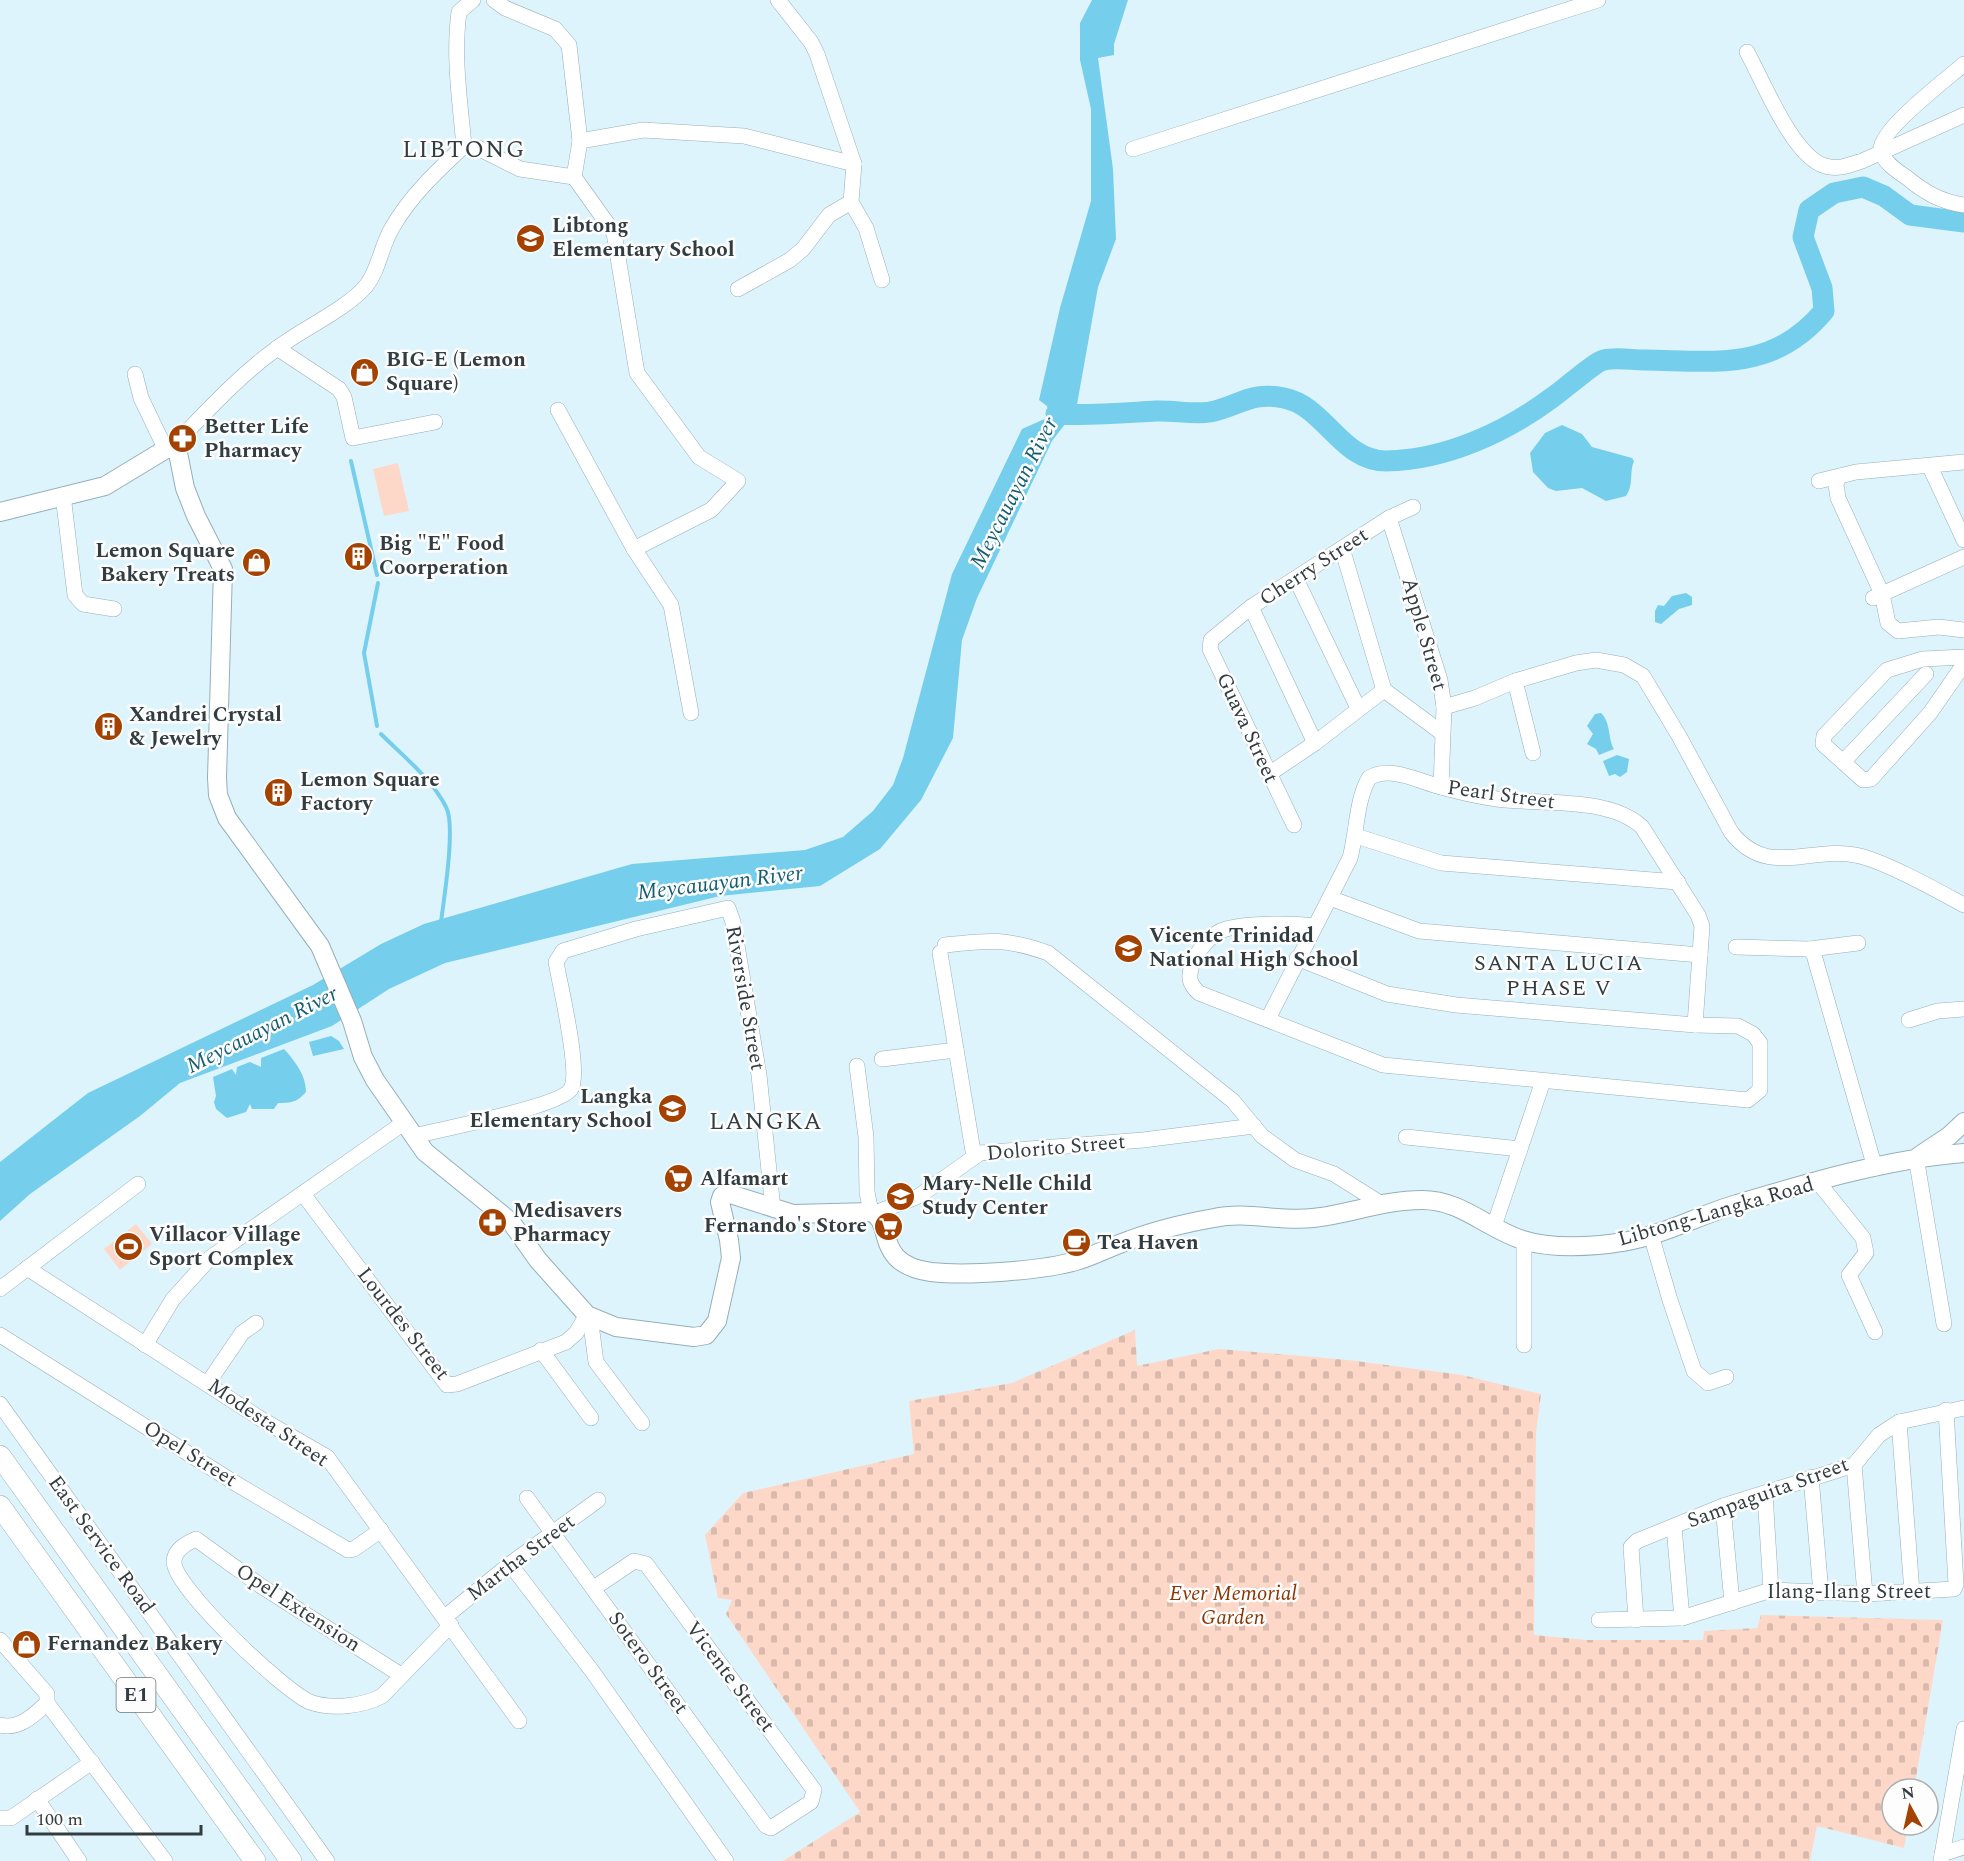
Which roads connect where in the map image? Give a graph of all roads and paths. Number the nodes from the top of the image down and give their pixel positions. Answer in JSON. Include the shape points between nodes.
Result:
{"nodes":[{"id":1,"x":473,"y":0,"type":"edge"},
{"id":2,"x":494,"y":0,"type":"edge"},
{"id":3,"x":778,"y":0,"type":"edge"},
{"id":4,"x":1598,"y":0,"type":"edge"},
{"id":5,"x":1747,"y":52,"type":"dead end"},
{"id":6,"x":1964,"y":64,"type":"edge"},
{"id":7,"x":1964,"y":115,"type":"edge"},
{"id":8,"x":580,"y":141,"type":"junction"},
{"id":9,"x":464,"y":146,"type":"junction"},
{"id":10,"x":1133,"y":149,"type":"dead end"},
{"id":11,"x":1881,"y":153,"type":"junction"},
{"id":12,"x":854,"y":164,"type":"junction"},
{"id":13,"x":574,"y":177,"type":"junction"},
{"id":14,"x":851,"y":202,"type":"junction"},
{"id":15,"x":1964,"y":205,"type":"edge"},
{"id":16,"x":882,"y":280,"type":"dead end"},
{"id":17,"x":738,"y":289,"type":"dead end"},
{"id":18,"x":277,"y":348,"type":"junction"},
{"id":19,"x":135,"y":374,"type":"dead end"},
{"id":20,"x":558,"y":410,"type":"dead end"},
{"id":21,"x":435,"y":422,"type":"dead end"},
{"id":22,"x":171,"y":446,"type":"junction"},
{"id":23,"x":1964,"y":462,"type":"edge"},
{"id":24,"x":1930,"y":467,"type":"junction"},
{"id":25,"x":1838,"y":477,"type":"junction"},
{"id":26,"x":1819,"y":481,"type":"dead end"},
{"id":27,"x":63,"y":495,"type":"junction"},
{"id":28,"x":1413,"y":507,"type":"dead end"},
{"id":29,"x":0,"y":512,"type":"edge"},
{"id":30,"x":1389,"y":518,"type":"junction"},
{"id":31,"x":1964,"y":540,"type":"edge"},
{"id":32,"x":1342,"y":548,"type":"junction"},
{"id":33,"x":634,"y":549,"type":"junction"},
{"id":34,"x":1964,"y":557,"type":"edge"},
{"id":35,"x":1296,"y":579,"type":"junction"},
{"id":36,"x":1877,"y":596,"type":"junction"},
{"id":37,"x":1251,"y":607,"type":"junction"},
{"id":38,"x":114,"y":609,"type":"dead end"},
{"id":39,"x":1964,"y":630,"type":"edge"},
{"id":40,"x":1218,"y":633,"type":"joint"},
{"id":41,"x":1964,"y":660,"type":"edge"},
{"id":42,"x":1924,"y":666,"type":"junction"},
{"id":43,"x":1515,"y":681,"type":"junction"},
{"id":44,"x":1384,"y":690,"type":"junction"},
{"id":45,"x":1944,"y":694,"type":"junction"},
{"id":46,"x":1444,"y":706,"type":"junction"},
{"id":47,"x":1358,"y":708,"type":"junction"},
{"id":48,"x":691,"y":713,"type":"dead end"},
{"id":49,"x":1442,"y":733,"type":"junction"},
{"id":50,"x":1315,"y":743,"type":"junction"},
{"id":51,"x":1533,"y":753,"type":"dead end"},
{"id":52,"x":1843,"y":762,"type":"junction"},
{"id":53,"x":1269,"y":774,"type":"junction"},
{"id":54,"x":1442,"y":787,"type":"junction"},
{"id":55,"x":1294,"y":825,"type":"dead end"},
{"id":56,"x":1356,"y":836,"type":"junction"},
{"id":57,"x":1678,"y":882,"type":"junction"},
{"id":58,"x":1330,"y":898,"type":"junction"},
{"id":59,"x":1964,"y":905,"type":"edge"},
{"id":60,"x":1314,"y":926,"type":"junction"},
{"id":61,"x":1858,"y":943,"type":"dead end"},
{"id":62,"x":1736,"y":947,"type":"dead end"},
{"id":63,"x":1810,"y":949,"type":"junction"},
{"id":64,"x":1701,"y":955,"type":"junction"},
{"id":65,"x":1297,"y":958,"type":"junction"},
{"id":66,"x":1964,"y":1009,"type":"edge"},
{"id":67,"x":1269,"y":1019,"type":"junction"},
{"id":68,"x":1909,"y":1020,"type":"dead end"},
{"id":69,"x":1695,"y":1025,"type":"junction"},
{"id":70,"x":956,"y":1050,"type":"junction"},
{"id":71,"x":882,"y":1059,"type":"dead end"},
{"id":72,"x":857,"y":1066,"type":"dead end"},
{"id":73,"x":1543,"y":1080,"type":"junction"},
{"id":74,"x":1964,"y":1122,"type":"edge"},
{"id":75,"x":1254,"y":1126,"type":"junction"},
{"id":76,"x":409,"y":1129,"type":"junction"},
{"id":77,"x":1406,"y":1137,"type":"dead end"},
{"id":78,"x":1520,"y":1149,"type":"junction"},
{"id":79,"x":1964,"y":1153,"type":"edge"},
{"id":80,"x":974,"y":1157,"type":"junction"},
{"id":81,"x":1917,"y":1157,"type":"junction"},
{"id":82,"x":1875,"y":1167,"type":"junction"},
{"id":83,"x":1818,"y":1182,"type":"junction"},
{"id":84,"x":138,"y":1184,"type":"dead end"},
{"id":85,"x":303,"y":1194,"type":"junction"},
{"id":86,"x":1380,"y":1203,"type":"junction"},
{"id":87,"x":773,"y":1209,"type":"junction"},
{"id":88,"x":873,"y":1213,"type":"junction"},
{"id":89,"x":1494,"y":1226,"type":"junction"},
{"id":90,"x":1651,"y":1234,"type":"junction"},
{"id":91,"x":1524,"y":1241,"type":"junction"},
{"id":92,"x":27,"y":1268,"type":"junction"},
{"id":93,"x":0,"y":1289,"type":"edge"},
{"id":94,"x":588,"y":1316,"type":"junction"},
{"id":95,"x":256,"y":1323,"type":"dead end"},
{"id":96,"x":1944,"y":1324,"type":"dead end"},
{"id":97,"x":1875,"y":1332,"type":"dead end"},
{"id":98,"x":0,"y":1335,"type":"edge"},
{"id":99,"x":146,"y":1345,"type":"junction"},
{"id":100,"x":1524,"y":1345,"type":"dead end"},
{"id":101,"x":541,"y":1350,"type":"junction"},
{"id":102,"x":1726,"y":1377,"type":"dead end"},
{"id":103,"x":208,"y":1383,"type":"junction"},
{"id":104,"x":0,"y":1404,"type":"edge"},
{"id":105,"x":1964,"y":1408,"type":"edge"},
{"id":106,"x":1946,"y":1410,"type":"junction"},
{"id":107,"x":591,"y":1418,"type":"dead end"},
{"id":108,"x":1899,"y":1422,"type":"junction"},
{"id":109,"x":642,"y":1423,"type":"dead end"},
{"id":110,"x":0,"y":1456,"type":"edge"},
{"id":111,"x":1854,"y":1464,"type":"junction"},
{"id":112,"x":1811,"y":1477,"type":"junction"},
{"id":113,"x":1765,"y":1494,"type":"junction"},
{"id":114,"x":527,"y":1498,"type":"dead end"},
{"id":115,"x":598,"y":1500,"type":"dead end"},
{"id":116,"x":0,"y":1506,"type":"edge"},
{"id":117,"x":1723,"y":1506,"type":"junction"},
{"id":118,"x":1674,"y":1527,"type":"junction"},
{"id":119,"x":381,"y":1530,"type":"junction"},
{"id":120,"x":553,"y":1532,"type":"junction"},
{"id":121,"x":196,"y":1539,"type":"joint"},
{"id":122,"x":510,"y":1564,"type":"junction"},
{"id":123,"x":594,"y":1588,"type":"junction"},
{"id":124,"x":1771,"y":1590,"type":"junction"},
{"id":125,"x":1912,"y":1592,"type":"junction"},
{"id":126,"x":1821,"y":1593,"type":"junction"},
{"id":127,"x":1865,"y":1594,"type":"junction"},
{"id":128,"x":1732,"y":1603,"type":"junction"},
{"id":129,"x":1682,"y":1618,"type":"junction"},
{"id":130,"x":1599,"y":1620,"type":"dead end"},
{"id":131,"x":1636,"y":1620,"type":"junction"},
{"id":132,"x":448,"y":1621,"type":"junction"},
{"id":133,"x":0,"y":1640,"type":"edge"},
{"id":134,"x":401,"y":1675,"type":"junction"},
{"id":135,"x":47,"y":1703,"type":"junction"},
{"id":136,"x":519,"y":1721,"type":"dead end"},
{"id":137,"x":0,"y":1725,"type":"edge"},
{"id":138,"x":1964,"y":1729,"type":"edge"},
{"id":139,"x":92,"y":1762,"type":"junction"},
{"id":140,"x":37,"y":1799,"type":"junction"},
{"id":141,"x":0,"y":1818,"type":"edge"},
{"id":142,"x":768,"y":1828,"type":"joint"},
{"id":143,"x":1964,"y":1847,"type":"edge"},
{"id":144,"x":1942,"y":1857,"type":"edge"},
{"id":145,"x":79,"y":1861,"type":"edge"},
{"id":146,"x":165,"y":1861,"type":"edge"},
{"id":147,"x":255,"y":1861,"type":"edge"},
{"id":148,"x":291,"y":1861,"type":"edge"},
{"id":149,"x":327,"y":1861,"type":"edge"},
{"id":150,"x":726,"y":1861,"type":"edge"}],
"edges":[{"from":1,"to":9,"type":"street","via":[[459,12],[457,27]]},
{"from":2,"to":8,"type":"street","via":[[555,29],[569,45]]},
{"from":3,"to":12,"type":"street","via":[[811,42]]},
{"from":4,"to":10,"type":"street"},
{"from":5,"to":11,"type":"street","via":[[1791,133],[1818,164],[1845,167]]},
{"from":6,"to":11,"type":"street","via":[[1889,131]]},
{"from":7,"to":11,"type":"street"},
{"from":8,"to":12,"type":"street","via":[[643,129],[744,136]]},
{"from":8,"to":13,"type":"street"},
{"from":9,"to":13,"type":"street","via":[[478,148],[520,169]]},
{"from":9,"to":18,"type":"street","via":[[400,216],[367,286]]},
{"from":11,"to":15,"type":"street","via":[[1926,192]]},
{"from":12,"to":14,"type":"street"},
{"from":13,"to":33,"type":"street","via":[[614,233],[637,373],[699,457],[738,481],[711,510]]},
{"from":14,"to":16,"type":"street","via":[[866,228]]},
{"from":14,"to":17,"type":"street","via":[[825,219],[790,260]]},
{"from":18,"to":21,"type":"street","via":[[339,389],[353,438]]},
{"from":18,"to":22,"type":"street"},
{"from":19,"to":22,"type":"street","via":[[141,398]]},
{"from":20,"to":33,"type":"street"},
{"from":22,"to":27,"type":"main road","via":[[105,486]]},
{"from":22,"to":76,"type":"main road","via":[[196,516],[223,569],[217,778],[220,802],[243,841],[320,946],[371,1072]]},
{"from":23,"to":24,"type":"street"},
{"from":24,"to":25,"type":"street","via":[[1856,472]]},
{"from":24,"to":31,"type":"street"},
{"from":25,"to":26,"type":"street"},
{"from":25,"to":36,"type":"street","via":[[1838,498]]},
{"from":27,"to":29,"type":"main road"},
{"from":27,"to":38,"type":"street","via":[[75,595],[83,604]]},
{"from":28,"to":30,"type":"street","name":"Cherry Street"},
{"from":30,"to":32,"type":"street","name":"Cherry Street"},
{"from":30,"to":46,"type":"street","name":"Apple Street","via":[[1432,650]]},
{"from":32,"to":35,"type":"street","name":"Cherry Street"},
{"from":32,"to":44,"type":"street"},
{"from":33,"to":48,"type":"street","via":[[671,605]]},
{"from":34,"to":36,"type":"street"},
{"from":35,"to":37,"type":"street","name":"Cherry Street"},
{"from":35,"to":47,"type":"street"},
{"from":36,"to":39,"type":"street","via":[[1888,623],[1898,631],[1939,627]]},
{"from":37,"to":40,"type":"street","name":"Cherry Street"},
{"from":37,"to":50,"type":"street"},
{"from":40,"to":53,"type":"street","name":"Guava Street","via":[[1211,640],[1210,649]]},
{"from":41,"to":42,"type":"street"},
{"from":41,"to":45,"type":"street"},
{"from":42,"to":45,"type":"street"},
{"from":42,"to":52,"type":"street"},
{"from":42,"to":52,"type":"street","via":[[1887,670],[1824,736],[1823,744]]},
{"from":43,"to":46,"type":"street"},
{"from":43,"to":51,"type":"street"},
{"from":43,"to":59,"type":"street","via":[[1596,660],[1624,665],[1642,676],[1742,846],[1755,854],[1776,857],[1824,853],[1860,856]]},
{"from":44,"to":47,"type":"street"},
{"from":44,"to":49,"type":"street"},
{"from":45,"to":52,"type":"street","via":[[1871,779],[1863,780]]},
{"from":46,"to":49,"type":"street","name":"Apple Street"},
{"from":47,"to":50,"type":"street"},
{"from":49,"to":54,"type":"street","name":"Apple Street"},
{"from":50,"to":53,"type":"street"},
{"from":53,"to":55,"type":"street","name":"Guava Street"},
{"from":54,"to":56,"type":"street","name":"Pearl Street","via":[[1388,772],[1376,774],[1362,789]]},
{"from":54,"to":57,"type":"street","name":"Pearl Street","via":[[1498,799],[1598,807],[1624,813],[1642,827]]},
{"from":56,"to":57,"type":"street","via":[[1441,863]]},
{"from":56,"to":58,"type":"street","name":"Pearl Street"},
{"from":57,"to":64,"type":"street","name":"Pearl Street","via":[[1702,926]]},
{"from":58,"to":60,"type":"street","name":"Pearl Street"},
{"from":58,"to":64,"type":"street","via":[[1419,931]]},
{"from":60,"to":65,"type":"street","name":"Pearl Street"},
{"from":60,"to":67,"type":"street","via":[[1294,923],[1225,929],[1195,956],[1189,976],[1199,993]]},
{"from":61,"to":63,"type":"street"},
{"from":62,"to":63,"type":"street"},
{"from":63,"to":82,"type":"street"},
{"from":64,"to":69,"type":"street","name":"Pearl Street"},
{"from":65,"to":67,"type":"street","name":"Pearl Street"},
{"from":65,"to":69,"type":"street","via":[[1387,994],[1456,1005]]},
{"from":66,"to":68,"type":"street","via":[[1938,1011]]},
{"from":67,"to":73,"type":"street","via":[[1383,1065]]},
{"from":69,"to":73,"type":"street","via":[[1738,1026],[1753,1034],[1760,1043],[1760,1090],[1754,1096],[1748,1100]]},
{"from":70,"to":71,"type":"street"},
{"from":70,"to":75,"type":"street","via":[[943,949],[991,940],[1017,942],[1048,953],[1233,1101]]},
{"from":70,"to":80,"type":"street"},
{"from":72,"to":88,"type":"street","via":[[867,1137],[867,1192]]},
{"from":73,"to":78,"type":"street"},
{"from":74,"to":81,"type":"main road"},
{"from":75,"to":80,"type":"street","name":"Dolorito Street","via":[[1131,1142],[980,1153]]},
{"from":75,"to":86,"type":"street","via":[[1295,1160],[1334,1174]]},
{"from":76,"to":85,"type":"street"},
{"from":76,"to":87,"type":"street","name":"Riverside Street","via":[[507,1114],[565,1097],[574,1076],[556,962],[563,951],[646,926],[728,908],[759,1076]]},
{"from":76,"to":94,"type":"main road","via":[[425,1152],[511,1222],[538,1260]]},
{"from":77,"to":78,"type":"street"},
{"from":78,"to":89,"type":"street"},
{"from":79,"to":81,"type":"main road"},
{"from":80,"to":88,"type":"street","name":"Dolorito Street","via":[[919,1196]]},
{"from":81,"to":82,"type":"main road","name":"Libtong-Langka Road"},
{"from":81,"to":96,"type":"street"},
{"from":82,"to":83,"type":"main road","name":"Libtong-Langka Road"},
{"from":83,"to":90,"type":"main road","name":"Libtong-Langka Road","via":[[1737,1204]]},
{"from":83,"to":97,"type":"street","via":[[1863,1238],[1866,1253],[1849,1275]]},
{"from":84,"to":92,"type":"street"},
{"from":85,"to":99,"type":"street","via":[[210,1258],[173,1299]]},
{"from":85,"to":101,"type":"street","name":"Lourdes Street","via":[[447,1385]]},
{"from":86,"to":88,"type":"main road","name":"Libtong-Langka Road","via":[[1314,1218],[1217,1217],[1132,1239],[1075,1261],[945,1272],[911,1269],[899,1260],[891,1252]]},
{"from":86,"to":89,"type":"main road","name":"Libtong-Langka Road","via":[[1442,1202]]},
{"from":87,"to":88,"type":"main road","via":[[793,1214]]},
{"from":87,"to":94,"type":"main road","via":[[732,1193],[722,1196],[731,1258],[717,1321],[706,1335],[694,1337],[616,1327]]},
{"from":89,"to":91,"type":"main road","name":"Libtong-Langka Road"},
{"from":90,"to":91,"type":"main road","name":"Libtong-Langka Road","via":[[1622,1242],[1570,1246]]},
{"from":90,"to":102,"type":"street","via":[[1694,1371],[1708,1383]]},
{"from":91,"to":100,"type":"street"},
{"from":92,"to":93,"type":"street"},
{"from":92,"to":99,"type":"street","name":"Modesta Street"},
{"from":94,"to":101,"type":"street","name":"Lourdes Street","via":[[566,1342]]},
{"from":94,"to":109,"type":"street","via":[[596,1362]]},
{"from":95,"to":103,"type":"street","via":[[242,1332]]},
{"from":98,"to":119,"type":"street","name":"Opel Street","via":[[235,1484],[348,1550]]},
{"from":99,"to":103,"type":"street","name":"Modesta Street"},
{"from":101,"to":107,"type":"street"},
{"from":103,"to":119,"type":"street","name":"Modesta Street","via":[[327,1457]]},
{"from":104,"to":149,"type":"street","name":"East Service Road"},
{"from":105,"to":106,"type":"street","name":"Sampaguita Street"},
{"from":106,"to":108,"type":"street","name":"Sampaguita Street"},
{"from":106,"to":125,"type":"street","name":"Ilang-Ilang Street","via":[[1956,1584],[1948,1592]]},
{"from":108,"to":111,"type":"street","name":"Sampaguita Street","via":[[1879,1435]]},
{"from":108,"to":125,"type":"street"},
{"from":110,"to":148,"type":"highway","number":"E1"},
{"from":111,"to":112,"type":"street","name":"Sampaguita Street"},
{"from":111,"to":127,"type":"street"},
{"from":112,"to":113,"type":"street","name":"Sampaguita Street"},
{"from":112,"to":126,"type":"street"},
{"from":113,"to":117,"type":"street","name":"Sampaguita Street"},
{"from":113,"to":124,"type":"street"},
{"from":114,"to":120,"type":"street","name":"Sotero Street"},
{"from":115,"to":120,"type":"street","name":"Martha Street"},
{"from":116,"to":147,"type":"highway","number":"E1"},
{"from":117,"to":118,"type":"street","name":"Sampaguita Street"},
{"from":117,"to":128,"type":"street"},
{"from":118,"to":129,"type":"street"},
{"from":118,"to":131,"type":"street","name":"Sampaguita Street","via":[[1631,1547]]},
{"from":119,"to":132,"type":"street","name":"Modesta Street"},
{"from":120,"to":122,"type":"street","name":"Martha Street"},
{"from":120,"to":123,"type":"street","name":"Sotero Street"},
{"from":121,"to":134,"type":"street","name":"Opel Extension","via":[[261,1586]]},
{"from":121,"to":134,"type":"street","name":"Martha Street","via":[[178,1551],[174,1561],[177,1572],[218,1623],[296,1693],[310,1702],[334,1706],[368,1703],[382,1696]]},
{"from":122,"to":132,"type":"street","name":"Martha Street"},
{"from":122,"to":150,"type":"street","via":[[592,1671]]},
{"from":123,"to":142,"type":"street","name":"Sotero Street"},
{"from":123,"to":142,"type":"street","name":"Vicente Street","via":[[634,1561],[646,1564],[814,1790],[811,1802]]},
{"from":124,"to":126,"type":"street","name":"Ilang-Ilang Street"},
{"from":124,"to":128,"type":"street","name":"Ilang-Ilang Street"},
{"from":125,"to":127,"type":"street","name":"Ilang-Ilang Street"},
{"from":126,"to":127,"type":"street","name":"Ilang-Ilang Street"},
{"from":128,"to":129,"type":"street","name":"Ilang-Ilang Street"},
{"from":129,"to":131,"type":"street","name":"Ilang-Ilang Street"},
{"from":130,"to":131,"type":"street","name":"Ilang-Ilang Street"},
{"from":132,"to":134,"type":"street","name":"Martha Street"},
{"from":132,"to":136,"type":"street","name":"Modesta Street"},
{"from":133,"to":135,"type":"street","via":[[40,1682]]},
{"from":135,"to":137,"type":"street","via":[[31,1718],[9,1727]]},
{"from":135,"to":139,"type":"street"},
{"from":138,"to":144,"type":"street"},
{"from":139,"to":140,"type":"street"},
{"from":139,"to":146,"type":"street"},
{"from":140,"to":141,"type":"street","via":[[11,1818]]},
{"from":140,"to":145,"type":"street"},
{"from":143,"to":144,"type":"street"}]}
